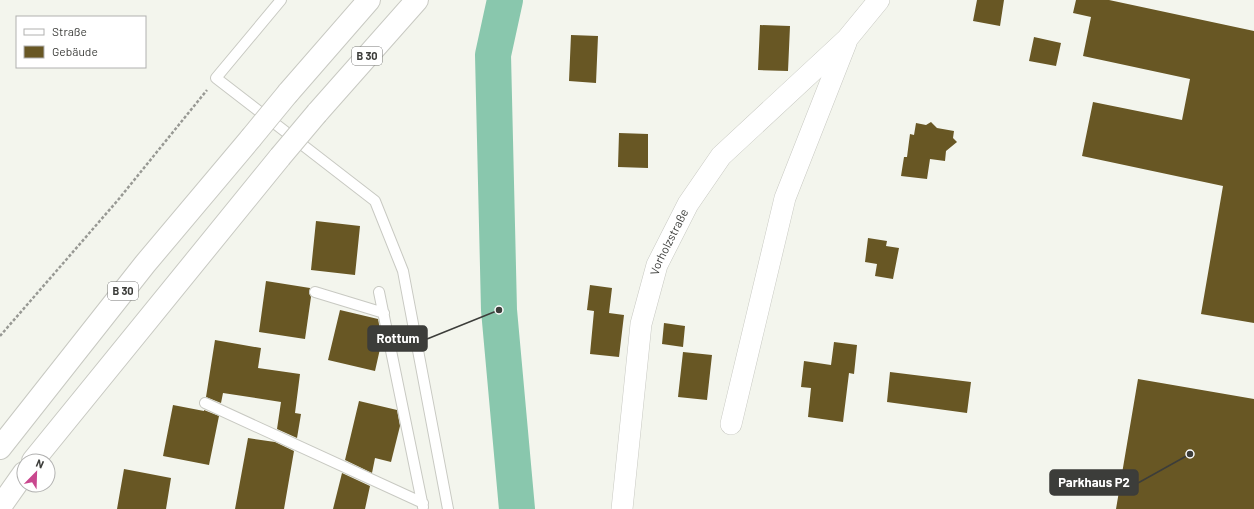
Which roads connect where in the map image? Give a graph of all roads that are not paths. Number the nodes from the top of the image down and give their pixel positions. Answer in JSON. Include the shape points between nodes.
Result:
{"nodes":[{"id":1,"x":281,"y":0,"type":"edge"},
{"id":2,"x":369,"y":0,"type":"edge"},
{"id":3,"x":417,"y":0,"type":"edge"},
{"id":4,"x":879,"y":0,"type":"edge"},
{"id":5,"x":847,"y":40,"type":"junction"},
{"id":6,"x":315,"y":292,"type":"dead end"},
{"id":7,"x":379,"y":292,"type":"dead end"},
{"id":8,"x":384,"y":313,"type":"junction"},
{"id":9,"x":205,"y":403,"type":"dead end"},
{"id":10,"x":732,"y":424,"type":"dead end"},
{"id":11,"x":0,"y":448,"type":"edge"},
{"id":12,"x":40,"y":453,"type":"edge"},
{"id":13,"x":16,"y":484,"type":"edge"},
{"id":14,"x":423,"y":506,"type":"edge"},
{"id":15,"x":0,"y":507,"type":"edge"},
{"id":16,"x":448,"y":509,"type":"edge"},
{"id":17,"x":622,"y":509,"type":"edge"}],
"edges":[{"from":1,"to":16,"type":"lane","via":[[216,78],[374,201],[403,271]]},
{"from":2,"to":11,"type":"highway","number":"B 30","bridge":true,"via":[[288,92],[145,264]]},
{"from":3,"to":12,"type":"highway","number":"B 30","bridge":true,"via":[[280,157]]},
{"from":4,"to":5,"type":"street","name":"Vorholzstraße"},
{"from":5,"to":10,"type":"street","name":"Vorholzstraße","via":[[785,198]]},
{"from":5,"to":17,"type":"street","name":"Vorholzstraße","via":[[720,156],[688,204],[657,265],[641,324]]},
{"from":6,"to":8,"type":"lane"},
{"from":7,"to":8,"type":"lane"},
{"from":8,"to":14,"type":"lane"},
{"from":9,"to":14,"type":"lane"},
{"from":13,"to":15,"type":"highway"}]}
